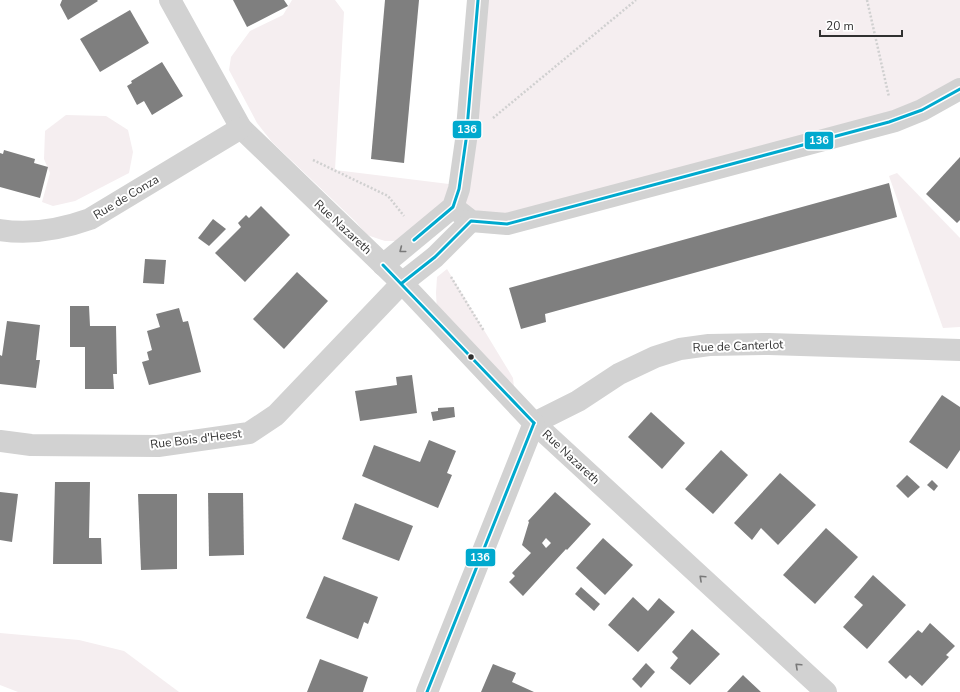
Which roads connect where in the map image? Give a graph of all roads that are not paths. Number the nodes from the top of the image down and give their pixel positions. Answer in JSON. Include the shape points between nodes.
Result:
{"nodes":[{"id":1,"x":170,"y":0,"type":"edge"},
{"id":2,"x":478,"y":0,"type":"edge"},
{"id":3,"x":960,"y":89,"type":"edge"},
{"id":4,"x":241,"y":128,"type":"junction"},
{"id":5,"x":454,"y":207,"type":"junction"},
{"id":6,"x":471,"y":222,"type":"junction"},
{"id":7,"x":0,"y":230,"type":"edge"},
{"id":8,"x":383,"y":265,"type":"junction"},
{"id":9,"x":402,"y":283,"type":"junction"},
{"id":10,"x":960,"y":350,"type":"edge"},
{"id":11,"x":534,"y":423,"type":"junction"},
{"id":12,"x":0,"y":441,"type":"edge"},
{"id":13,"x":427,"y":692,"type":"edge"},
{"id":14,"x":826,"y":692,"type":"edge"}],
"edges":[{"from":1,"to":4,"type":"street","name":"Rue Nazareth"},
{"from":2,"to":5,"type":"street","via":[[466,140],[460,189]]},
{"from":3,"to":6,"type":"street","via":[[922,110],[895,121],[507,224]]},
{"from":4,"to":7,"type":"street","name":"Rue de Conza","via":[[90,219],[66,228],[42,231]]},
{"from":4,"to":8,"type":"street","name":"Rue Nazareth"},
{"from":5,"to":6,"type":"street"},
{"from":5,"to":8,"type":"street","one_way":true},
{"from":6,"to":9,"type":"street","name":"Rue Bois d'Heest","via":[[436,257]]},
{"from":8,"to":9,"type":"street","name":"Rue Nazareth"},
{"from":9,"to":11,"type":"street","name":"Rue Nazareth"},
{"from":9,"to":12,"type":"street","name":"Rue Bois d'Heest","via":[[276,415],[249,433],[158,446],[31,445]]},
{"from":10,"to":11,"type":"street","name":"Rue de Canterlot","via":[[769,344],[709,345],[680,349],[655,356],[619,374],[578,401]]},
{"from":11,"to":13,"type":"street"},
{"from":14,"to":11,"type":"street","name":"Rue Nazareth","one_way":true}]}
